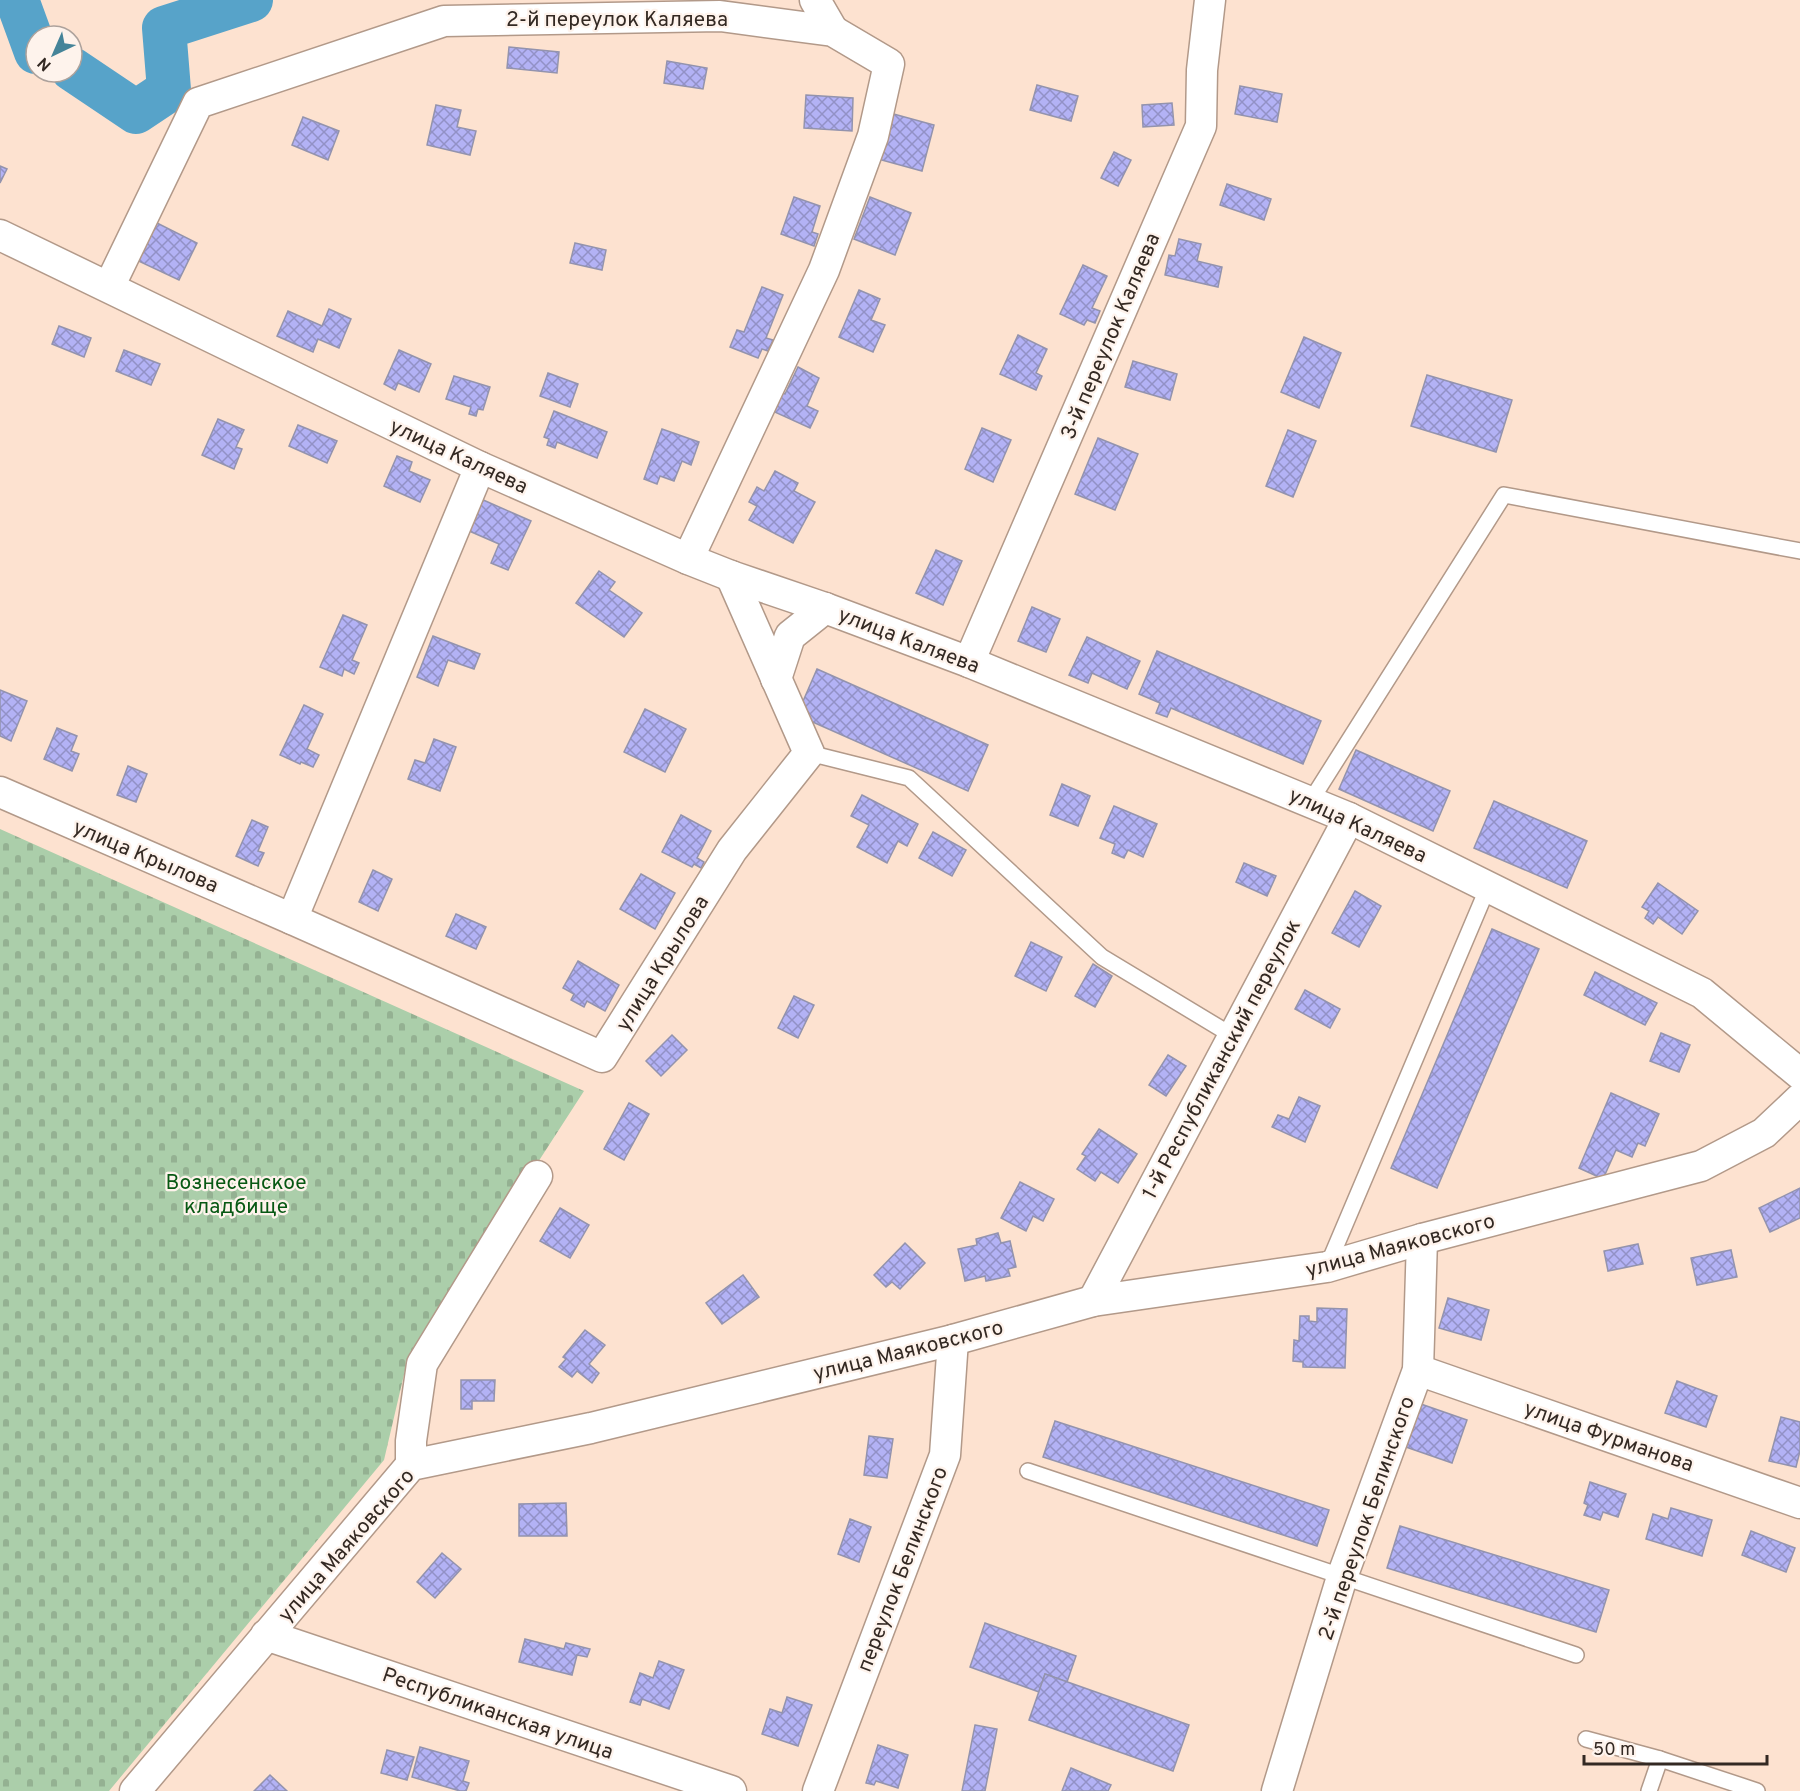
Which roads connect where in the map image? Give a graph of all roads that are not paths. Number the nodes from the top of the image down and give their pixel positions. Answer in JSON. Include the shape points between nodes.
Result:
{"nodes":[{"id":1,"x":815,"y":0,"type":"edge"},
{"id":2,"x":1210,"y":0,"type":"edge"},
{"id":3,"x":833,"y":31,"type":"junction"},
{"id":4,"x":0,"y":235,"type":"edge"},
{"id":5,"x":109,"y":287,"type":"junction"},
{"id":6,"x":480,"y":467,"type":"junction"},
{"id":7,"x":1800,"y":550,"type":"edge"},
{"id":8,"x":688,"y":559,"type":"junction"},
{"id":9,"x":731,"y":576,"type":"junction"},
{"id":10,"x":825,"y":608,"type":"junction"},
{"id":11,"x":969,"y":662,"type":"junction"},
{"id":12,"x":776,"y":679,"type":"junction"},
{"id":13,"x":809,"y":753,"type":"junction"},
{"id":14,"x":0,"y":792,"type":"edge"},
{"id":15,"x":1310,"y":802,"type":"junction"},
{"id":16,"x":1349,"y":818,"type":"junction"},
{"id":17,"x":1488,"y":887,"type":"junction"},
{"id":18,"x":292,"y":919,"type":"junction"},
{"id":19,"x":1233,"y":1036,"type":"junction"},
{"id":20,"x":1800,"y":1074,"type":"edge"},
{"id":21,"x":1800,"y":1099,"type":"edge"},
{"id":22,"x":537,"y":1176,"type":"dead end"},
{"id":23,"x":1422,"y":1239,"type":"junction"},
{"id":24,"x":1327,"y":1267,"type":"junction"},
{"id":25,"x":1094,"y":1301,"type":"junction"},
{"id":26,"x":953,"y":1340,"type":"junction"},
{"id":27,"x":1418,"y":1370,"type":"junction"},
{"id":28,"x":411,"y":1465,"type":"junction"},
{"id":29,"x":1028,"y":1471,"type":"dead end"},
{"id":30,"x":1800,"y":1503,"type":"edge"},
{"id":31,"x":1342,"y":1577,"type":"junction"},
{"id":32,"x":266,"y":1635,"type":"junction"},
{"id":33,"x":1576,"y":1655,"type":"dead end"},
{"id":34,"x":1586,"y":1738,"type":"dead end"},
{"id":35,"x":1660,"y":1759,"type":"junction"},
{"id":36,"x":135,"y":1791,"type":"edge"},
{"id":37,"x":731,"y":1791,"type":"edge"},
{"id":38,"x":818,"y":1791,"type":"edge"},
{"id":39,"x":1277,"y":1791,"type":"edge"},
{"id":40,"x":1649,"y":1791,"type":"edge"},
{"id":41,"x":1757,"y":1791,"type":"edge"}],
"edges":[{"from":1,"to":3,"type":"street"},
{"from":2,"to":11,"type":"street","name":"3-й переулок Каляева","via":[[1201,126]]},
{"from":3,"to":5,"type":"street","name":"2-й переулок Каляева","via":[[720,16],[444,21],[198,103]]},
{"from":3,"to":8,"type":"street","name":"2-й переулок Каляева","via":[[889,64],[873,136],[824,270]]},
{"from":4,"to":5,"type":"street","name":"улица Каляева"},
{"from":5,"to":6,"type":"street","name":"улица Каляева"},
{"from":6,"to":8,"type":"street","name":"улица Каляева"},
{"from":6,"to":18,"type":"street"},
{"from":7,"to":15,"type":"lane","via":[[1504,495]]},
{"from":8,"to":9,"type":"street","name":"улица Каляева"},
{"from":9,"to":10,"type":"street","name":"улица Каляева"},
{"from":9,"to":12,"type":"street"},
{"from":10,"to":11,"type":"street","name":"улица Каляева"},
{"from":10,"to":12,"type":"street","via":[[790,636]]},
{"from":11,"to":15,"type":"street","name":"улица Каляева"},
{"from":12,"to":13,"type":"street"},
{"from":13,"to":18,"type":"street","name":"улица Крылова","via":[[732,850],[602,1057]]},
{"from":13,"to":19,"type":"lane","via":[[909,778],[1102,957]]},
{"from":14,"to":18,"type":"street","name":"улица Крылова"},
{"from":15,"to":16,"type":"street","name":"улица Каляева"},
{"from":16,"to":17,"type":"street","name":"улица Каляева"},
{"from":16,"to":19,"type":"street","name":"1-й Республиканский переулок"},
{"from":17,"to":20,"type":"street","name":"улица Каляева","via":[[1702,993]]},
{"from":17,"to":24,"type":"lane"},
{"from":19,"to":25,"type":"street","name":"1-й Республиканский переулок"},
{"from":21,"to":23,"type":"street","name":"улица Маяковского","via":[[1764,1133],[1701,1166]]},
{"from":22,"to":28,"type":"street","via":[[422,1364]]},
{"from":23,"to":24,"type":"street","name":"улица Маяковского"},
{"from":23,"to":27,"type":"street","name":"2-й переулок Белинского"},
{"from":24,"to":25,"type":"street","name":"улица Маяковского"},
{"from":25,"to":26,"type":"street","name":"улица Маяковского"},
{"from":26,"to":28,"type":"street","name":"улица Маяковского","via":[[591,1428]]},
{"from":26,"to":38,"type":"street","name":"переулок Белинского","via":[[945,1455]]},
{"from":27,"to":30,"type":"street","name":"улица Фурманова"},
{"from":27,"to":31,"type":"street","name":"2-й переулок Белинского"},
{"from":28,"to":32,"type":"street","name":"улица Маяковского"},
{"from":29,"to":31,"type":"lane"},
{"from":31,"to":33,"type":"lane"},
{"from":31,"to":39,"type":"street","name":"2-й переулок Белинского"},
{"from":32,"to":36,"type":"street","name":"улица Маяковского"},
{"from":32,"to":37,"type":"street","name":"Республиканская улица"},
{"from":34,"to":35,"type":"lane"},
{"from":35,"to":40,"type":"lane"},
{"from":35,"to":41,"type":"lane"}]}
